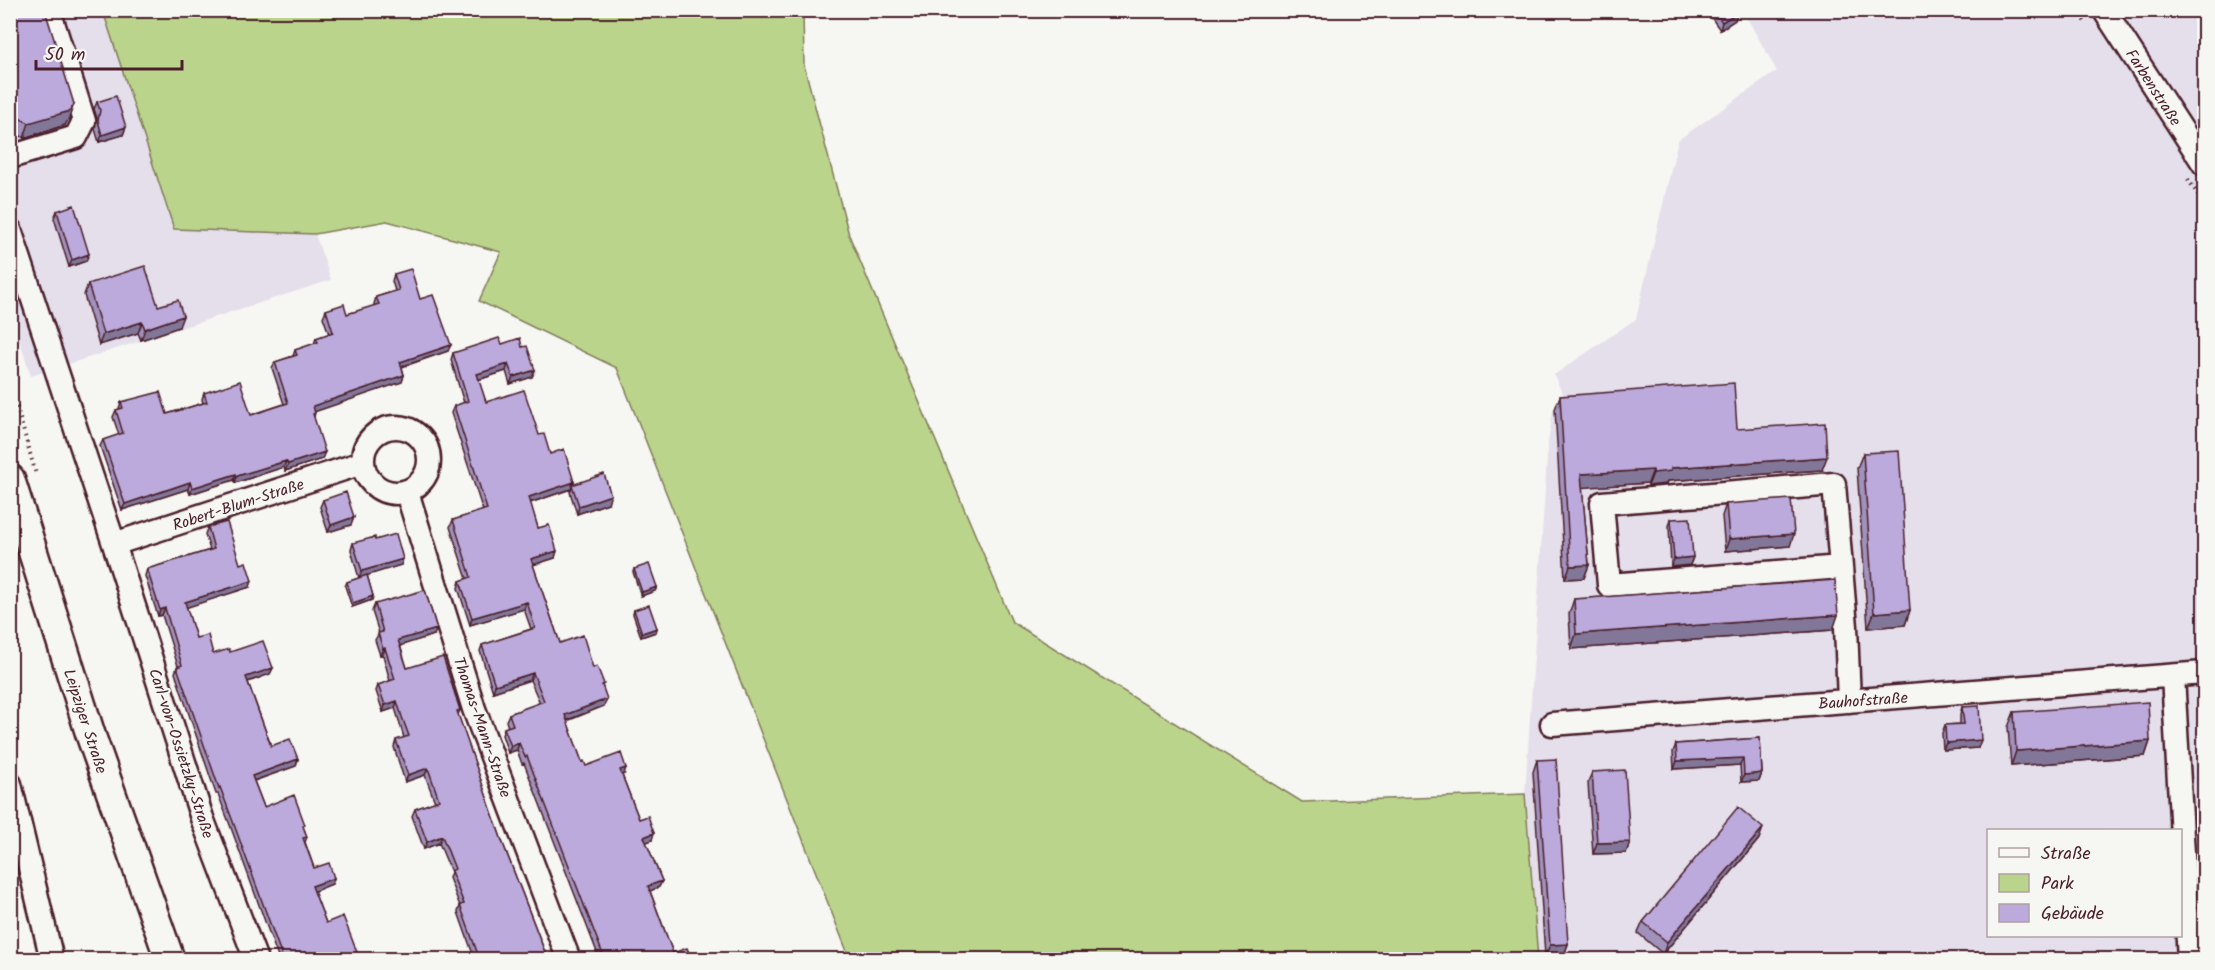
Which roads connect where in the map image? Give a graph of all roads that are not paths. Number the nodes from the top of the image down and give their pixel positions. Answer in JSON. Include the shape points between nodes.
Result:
{"nodes":[{"id":1,"x":49,"y":10,"type":"edge"},
{"id":2,"x":2104,"y":10,"type":"edge"},
{"id":3,"x":10,"y":157,"type":"edge"},
{"id":4,"x":2205,"y":164,"type":"edge"},
{"id":5,"x":10,"y":230,"type":"edge"},
{"id":6,"x":362,"y":463,"type":"junction"},
{"id":7,"x":10,"y":479,"type":"edge"},
{"id":8,"x":406,"y":492,"type":"junction"},
{"id":9,"x":114,"y":544,"type":"junction"},
{"id":10,"x":1841,"y":567,"type":"junction"},
{"id":11,"x":2205,"y":674,"type":"edge"},
{"id":12,"x":2173,"y":675,"type":"junction"},
{"id":13,"x":1849,"y":701,"type":"junction"},
{"id":14,"x":1552,"y":724,"type":"dead end"},
{"id":15,"x":10,"y":784,"type":"edge"},
{"id":16,"x":2182,"y":829,"type":"edge"},
{"id":17,"x":2182,"y":835,"type":"edge"},
{"id":18,"x":52,"y":960,"type":"edge"},
{"id":19,"x":170,"y":960,"type":"edge"},
{"id":20,"x":256,"y":960,"type":"edge"},
{"id":21,"x":569,"y":960,"type":"edge"},
{"id":22,"x":2189,"y":960,"type":"edge"}],
"edges":[{"from":1,"to":3,"type":"street","via":[[84,122],[76,137]]},
{"from":2,"to":4,"type":"street","name":"Farbenstraße"},
{"from":5,"to":9,"type":"street","name":"Carl-von-Ossietzky-Straße"},
{"from":6,"to":8,"type":"street","via":[[365,475],[383,491]]},
{"from":6,"to":8,"type":"street","via":[[367,442],[374,434],[393,426],[414,431],[427,448],[428,469],[416,487]]},
{"from":6,"to":9,"type":"street","name":"Robert-Blum-Straße"},
{"from":7,"to":19,"type":"main road","name":"Leipziger Straße","via":[[91,736]]},
{"from":8,"to":21,"type":"street","name":"Thomas-Mann-Straße","via":[[474,709]]},
{"from":9,"to":20,"type":"street","name":"Carl-von-Ossietzky-Straße","via":[[202,818]]},
{"from":10,"to":10,"type":"street","via":[[1833,484],[1602,503],[1609,585]]},
{"from":10,"to":13,"type":"street"},
{"from":11,"to":12,"type":"street","name":"Bauhofstraße"},
{"from":12,"to":13,"type":"street","name":"Bauhofstraße"},
{"from":12,"to":16,"type":"street"},
{"from":13,"to":14,"type":"street","name":"Bauhofstraße"},
{"from":15,"to":18,"type":"street"},
{"from":17,"to":22,"type":"street"}]}
